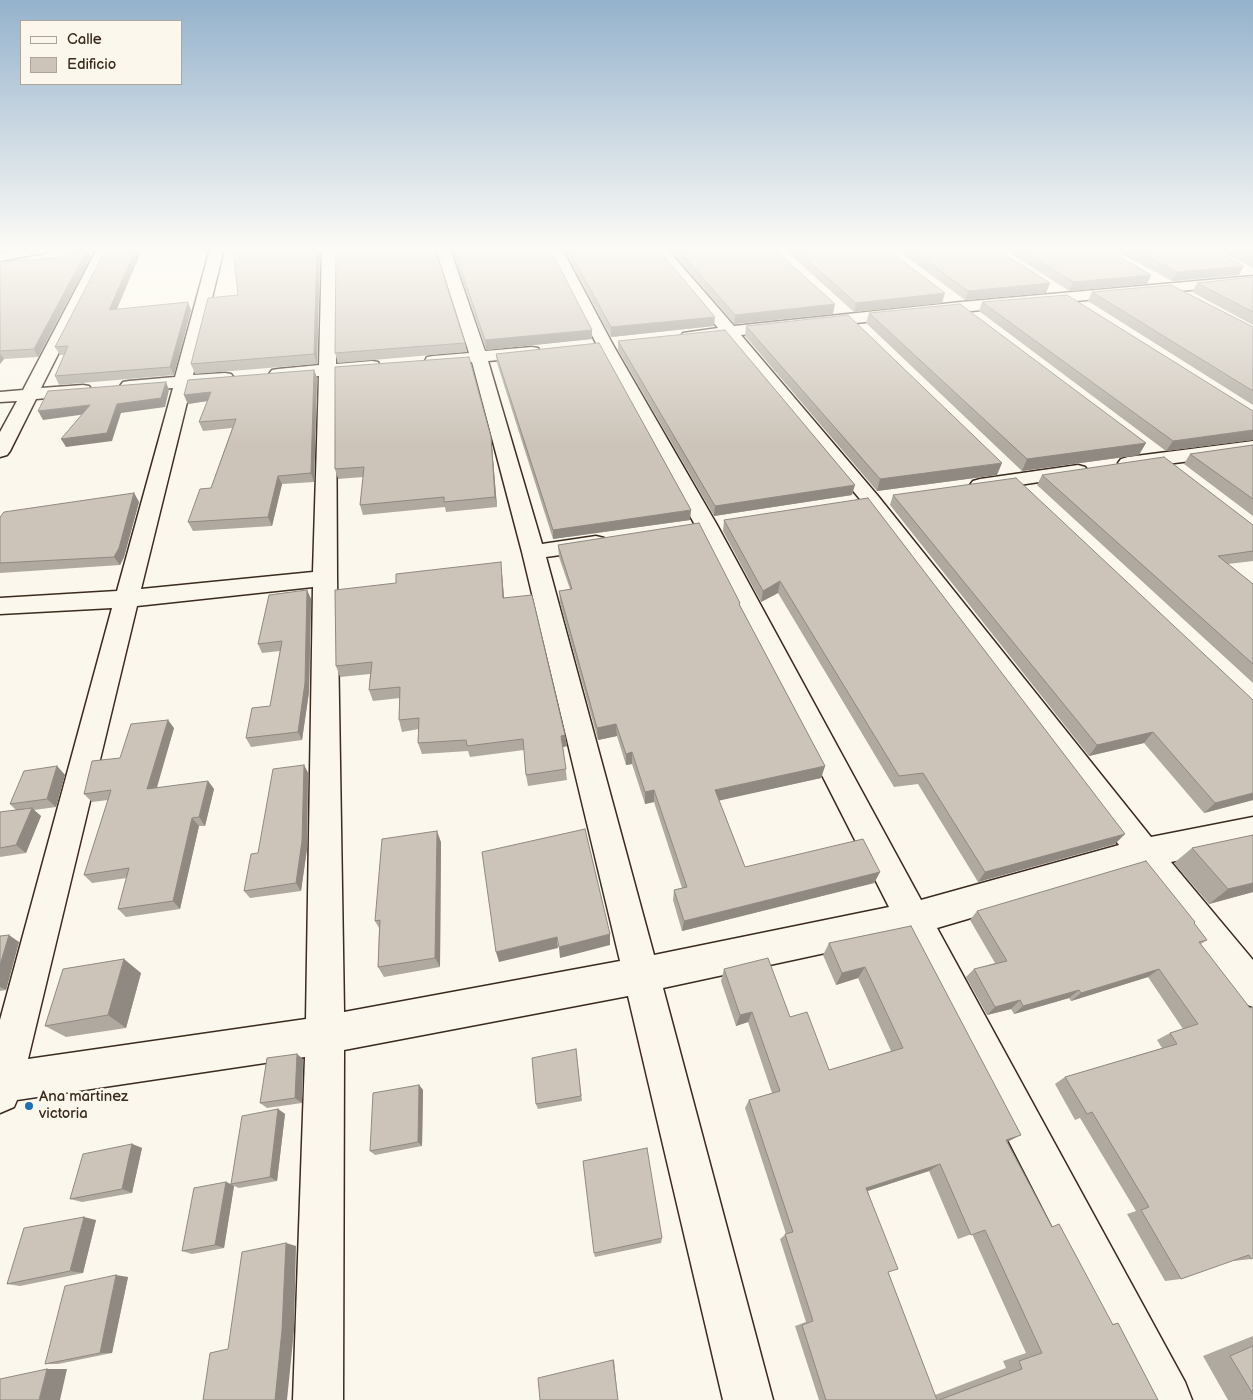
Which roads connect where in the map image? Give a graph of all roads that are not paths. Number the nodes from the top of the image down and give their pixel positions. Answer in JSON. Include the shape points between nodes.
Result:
{"nodes":[{"id":1,"x":70,"y":314,"type":"edge"},
{"id":2,"x":200,"y":314,"type":"edge"},
{"id":3,"x":328,"y":314,"type":"edge"},
{"id":4,"x":465,"y":314,"type":"edge"},
{"id":5,"x":589,"y":314,"type":"edge"},
{"id":6,"x":715,"y":314,"type":"edge"},
{"id":7,"x":845,"y":314,"type":"edge"},
{"id":8,"x":893,"y":314,"type":"edge"},
{"id":9,"x":971,"y":314,"type":"edge"},
{"id":10,"x":850,"y":319,"type":"junction"},
{"id":11,"x":984,"y":324,"type":"edge"},
{"id":12,"x":730,"y":332,"type":"junction"},
{"id":13,"x":672,"y":338,"type":"edge"},
{"id":14,"x":871,"y":339,"type":"edge"},
{"id":15,"x":547,"y":351,"type":"edge"},
{"id":16,"x":479,"y":358,"type":"junction"},
{"id":17,"x":412,"y":363,"type":"edge"},
{"id":18,"x":384,"y":365,"type":"edge"},
{"id":19,"x":328,"y":369,"type":"junction"},
{"id":20,"x":260,"y":375,"type":"edge"},
{"id":21,"x":240,"y":377,"type":"edge"},
{"id":22,"x":182,"y":382,"type":"junction"},
{"id":23,"x":115,"y":387,"type":"edge"},
{"id":24,"x":96,"y":389,"type":"edge"},
{"id":25,"x":29,"y":394,"type":"junction"},
{"id":26,"x":0,"y":397,"type":"edge"},
{"id":27,"x":1253,"y":447,"type":"edge"},
{"id":28,"x":0,"y":451,"type":"edge"},
{"id":29,"x":1153,"y":453,"type":"junction"},
{"id":30,"x":1010,"y":473,"type":"junction"},
{"id":31,"x":1184,"y":476,"type":"edge"},
{"id":32,"x":958,"y":488,"type":"edge"},
{"id":33,"x":1038,"y":500,"type":"edge"},
{"id":34,"x":620,"y":539,"type":"edge"},
{"id":35,"x":533,"y":552,"type":"junction"},
{"id":36,"x":326,"y":578,"type":"junction"},
{"id":37,"x":127,"y":599,"type":"junction"},
{"id":38,"x":0,"y":606,"type":"edge"},
{"id":39,"x":1253,"y":831,"type":"edge"},
{"id":40,"x":1144,"y":853,"type":"junction"},
{"id":41,"x":914,"y":918,"type":"junction"},
{"id":42,"x":642,"y":975,"type":"junction"},
{"id":43,"x":1253,"y":989,"type":"edge"},
{"id":44,"x":326,"y":1035,"type":"junction"},
{"id":45,"x":1,"y":1086,"type":"edge"},
{"id":46,"x":318,"y":1400,"type":"edge"},
{"id":47,"x":748,"y":1400,"type":"edge"},
{"id":48,"x":1167,"y":1400,"type":"edge"}],
"edges":[{"from":1,"to":25,"type":"street"},
{"from":2,"to":22,"type":"street"},
{"from":3,"to":19,"type":"street"},
{"from":4,"to":16,"type":"street"},
{"from":5,"to":41,"type":"street","via":[[706,525]]},
{"from":6,"to":12,"type":"street"},
{"from":7,"to":10,"type":"street"},
{"from":8,"to":10,"type":"street"},
{"from":9,"to":11,"type":"street"},
{"from":10,"to":12,"type":"street"},
{"from":10,"to":14,"type":"street"},
{"from":12,"to":13,"type":"street"},
{"from":12,"to":40,"type":"street","via":[[871,500]]},
{"from":15,"to":16,"type":"street"},
{"from":16,"to":17,"type":"street"},
{"from":16,"to":35,"type":"street"},
{"from":18,"to":19,"type":"street"},
{"from":19,"to":20,"type":"street"},
{"from":19,"to":36,"type":"street"},
{"from":21,"to":22,"type":"street"},
{"from":22,"to":23,"type":"street"},
{"from":22,"to":37,"type":"street"},
{"from":24,"to":25,"type":"street"},
{"from":25,"to":26,"type":"street"},
{"from":25,"to":28,"type":"street"},
{"from":27,"to":29,"type":"street"},
{"from":29,"to":30,"type":"street","via":[[1103,467]]},
{"from":29,"to":31,"type":"street"},
{"from":30,"to":32,"type":"street"},
{"from":30,"to":33,"type":"street"},
{"from":34,"to":35,"type":"street"},
{"from":35,"to":42,"type":"street"},
{"from":36,"to":37,"type":"street"},
{"from":36,"to":44,"type":"street"},
{"from":37,"to":38,"type":"street"},
{"from":37,"to":45,"type":"street"},
{"from":39,"to":40,"type":"street"},
{"from":40,"to":41,"type":"street"},
{"from":40,"to":43,"type":"street"},
{"from":41,"to":42,"type":"street"},
{"from":41,"to":48,"type":"street"},
{"from":42,"to":44,"type":"street"},
{"from":42,"to":47,"type":"street"},
{"from":44,"to":45,"type":"street"},
{"from":44,"to":46,"type":"street"}]}
